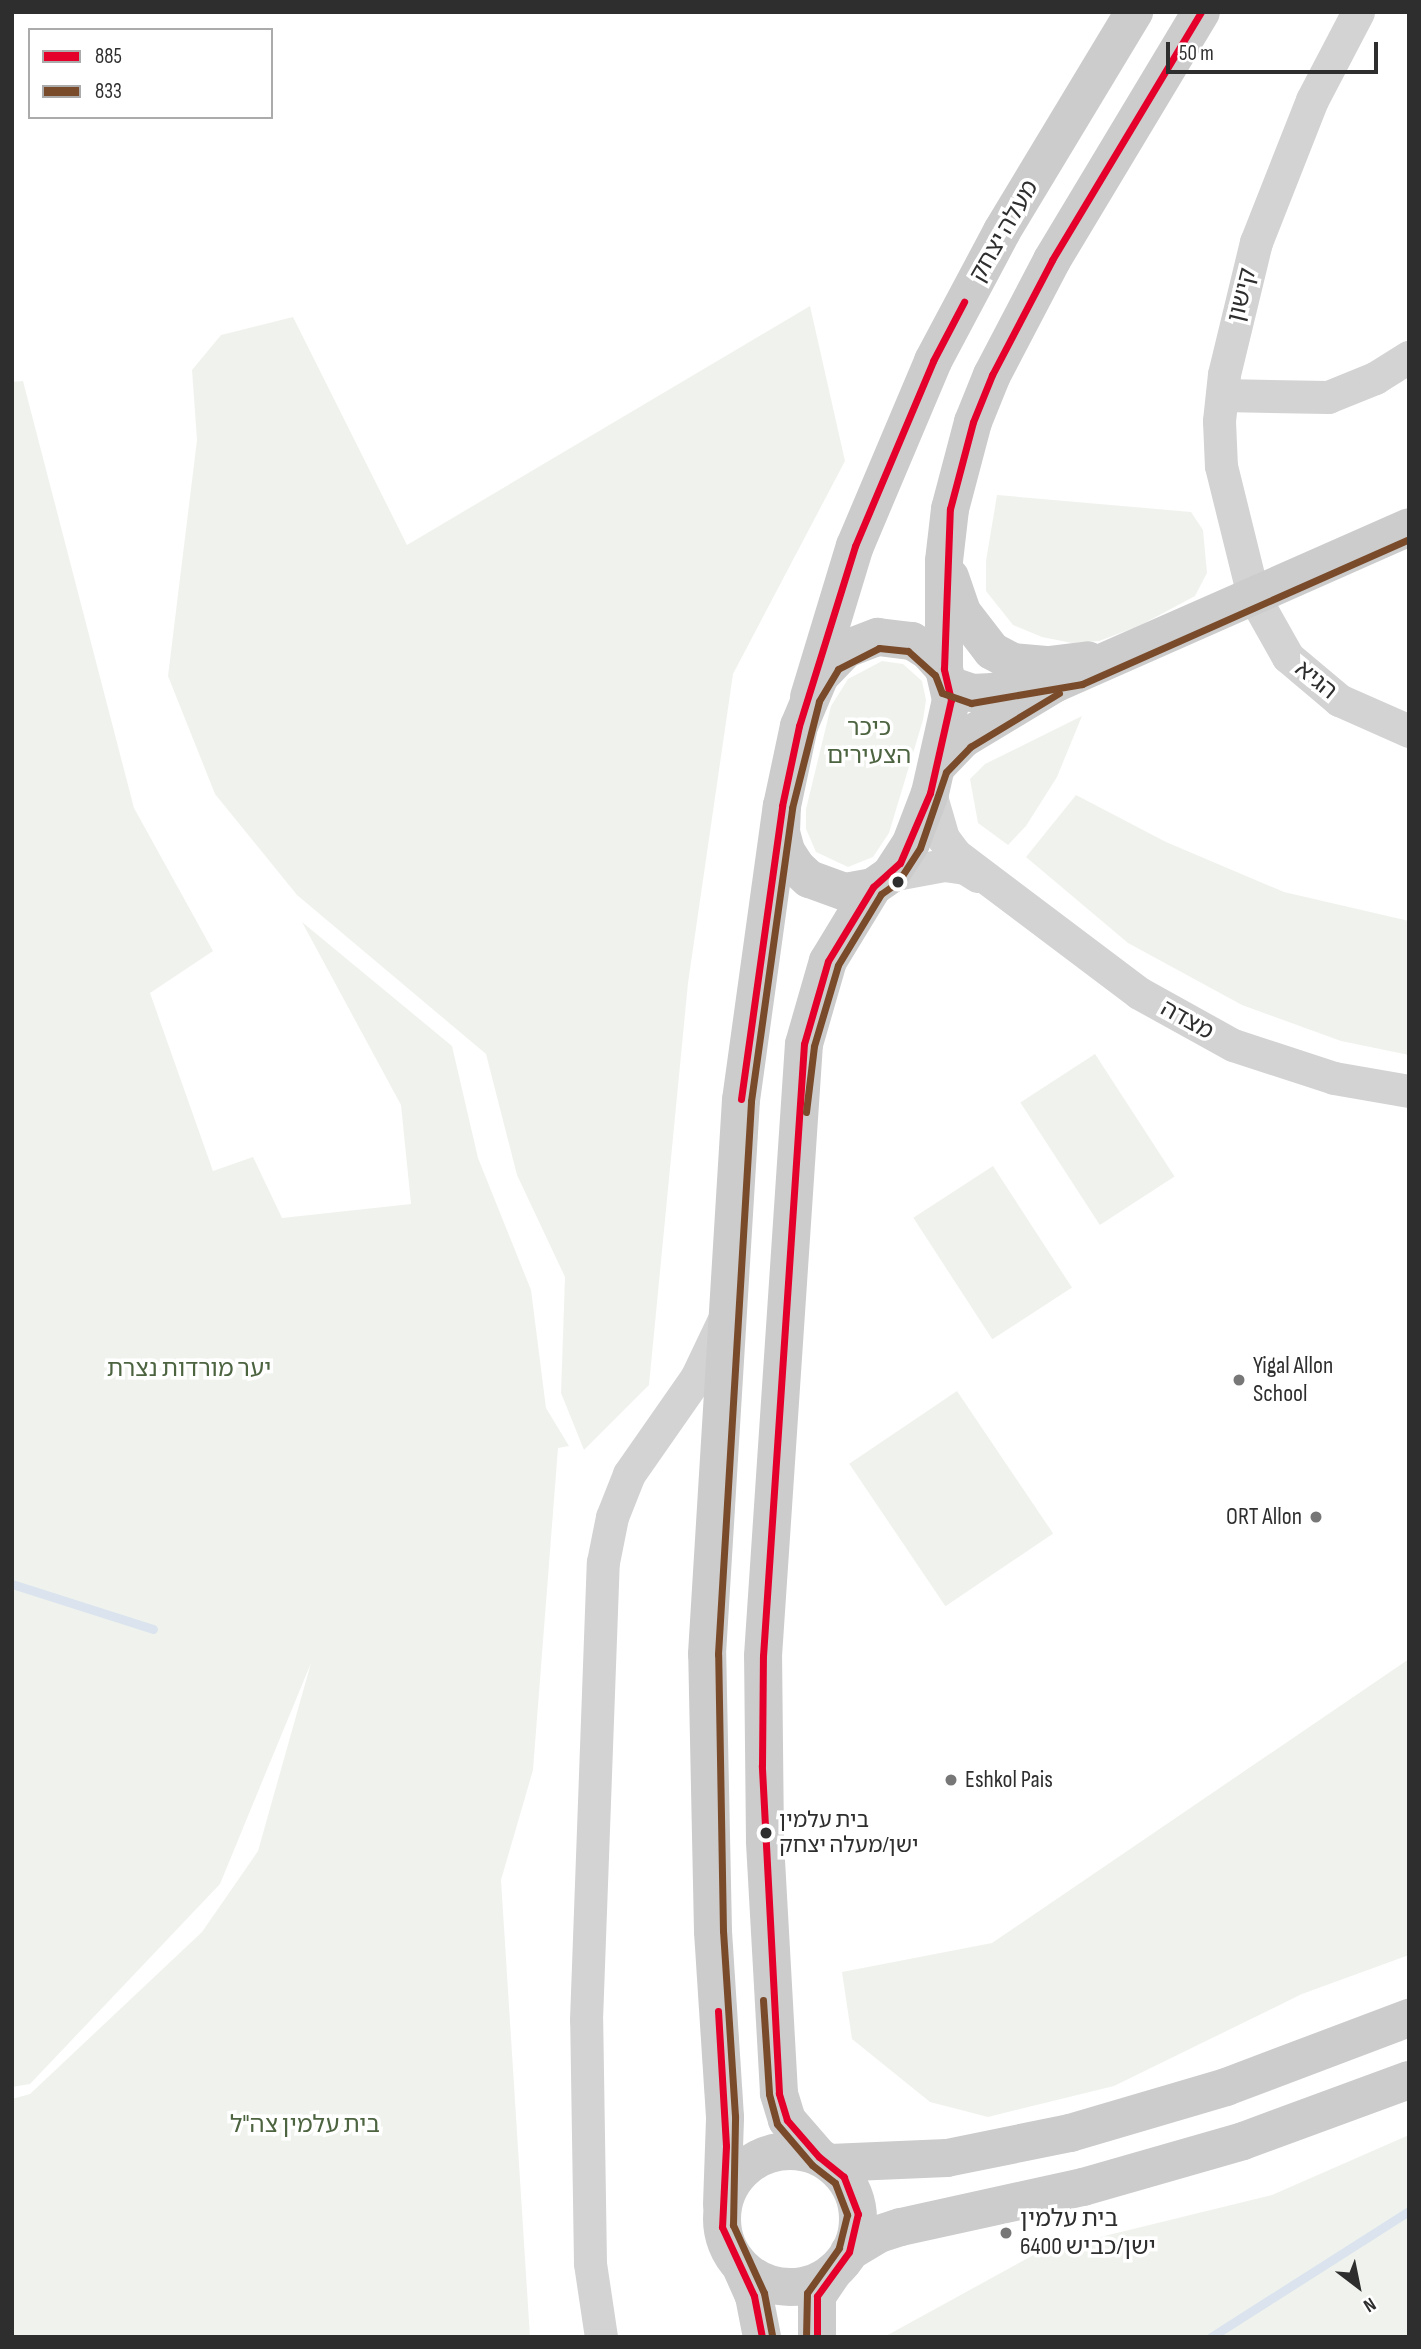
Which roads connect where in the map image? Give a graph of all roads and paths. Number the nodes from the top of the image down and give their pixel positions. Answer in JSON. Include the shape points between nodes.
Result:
{"nodes":[{"id":1,"x":1134,"y":12,"type":"edge"},
{"id":2,"x":1201,"y":12,"type":"edge"},
{"id":3,"x":1358,"y":12,"type":"edge"},
{"id":4,"x":1409,"y":357,"type":"edge"},
{"id":5,"x":1222,"y":395,"type":"junction"},
{"id":6,"x":1409,"y":527,"type":"edge"},
{"id":7,"x":944,"y":561,"type":"junction"},
{"id":8,"x":1254,"y":595,"type":"junction"},
{"id":9,"x":1117,"y":656,"type":"junction"},
{"id":10,"x":1079,"y":674,"type":"junction"},
{"id":11,"x":947,"y":677,"type":"junction"},
{"id":12,"x":808,"y":696,"type":"junction"},
{"id":13,"x":1409,"y":731,"type":"edge"},
{"id":14,"x":933,"y":780,"type":"junction"},
{"id":15,"x":782,"y":806,"type":"junction"},
{"id":16,"x":882,"y":881,"type":"junction"},
{"id":17,"x":995,"y":886,"type":"junction"},
{"id":18,"x":1409,"y":1091,"type":"edge"},
{"id":19,"x":728,"y":1311,"type":"junction"},
{"id":20,"x":1409,"y":2018,"type":"edge"},
{"id":21,"x":1409,"y":2080,"type":"edge"},
{"id":22,"x":824,"y":2160,"type":"junction"},
{"id":23,"x":722,"y":2205,"type":"junction"},
{"id":24,"x":841,"y":2262,"type":"junction"},
{"id":25,"x":741,"y":2267,"type":"junction"},
{"id":26,"x":601,"y":2337,"type":"edge"},
{"id":27,"x":762,"y":2337,"type":"edge"},
{"id":28,"x":817,"y":2337,"type":"edge"}],
"edges":[{"from":1,"to":12,"type":"main road","name":"מעלה יצחק","via":[[1002,231],[933,361],[855,546]]},
{"from":2,"to":7,"type":"main road","via":[[1052,260],[992,375],[960,464]]},
{"from":3,"to":5,"type":"street","name":"קישון","via":[[1312,100],[1260,229],[1236,311]]},
{"from":4,"to":5,"type":"street","via":[[1375,379],[1328,397]]},
{"from":5,"to":8,"type":"street","name":"קישון","via":[[1221,466]]},
{"from":6,"to":8,"type":"main road"},
{"from":7,"to":9,"type":"main road","via":[[962,612],[992,651],[1013,662],[1049,666]]},
{"from":7,"to":11,"type":"main road"},
{"from":8,"to":9,"type":"main road"},
{"from":8,"to":13,"type":"street","name":"הגיא","via":[[1288,657],[1310,679],[1339,700]]},
{"from":9,"to":10,"type":"main road"},
{"from":10,"to":11,"type":"main road","via":[[972,693]]},
{"from":10,"to":14,"type":"main road","via":[[963,739]]},
{"from":11,"to":12,"type":"main road","via":[[912,641],[878,637],[846,649],[830,662]]},
{"from":11,"to":14,"type":"main road","via":[[947,725]]},
{"from":12,"to":15,"type":"main road"},
{"from":14,"to":16,"type":"main road","via":[[911,843]]},
{"from":14,"to":17,"type":"street","name":"מצדה","via":[[943,838]]},
{"from":15,"to":16,"type":"main road","via":[[786,851],[809,879],[845,892]]},
{"from":15,"to":19,"type":"main road","via":[[741,1100]]},
{"from":16,"to":17,"type":"street","name":"מצדה","via":[[944,864],[965,867]]},
{"from":16,"to":22,"type":"main road","via":[[828,961],[804,1044],[763,1656],[764,1828],[779,2093],[787,2120]]},
{"from":17,"to":18,"type":"street","name":"מצדה","via":[[1139,993],[1233,1045],[1334,1078]]},
{"from":19,"to":23,"type":"main road","via":[[707,1654],[712,1906],[726,2127]]},
{"from":19,"to":26,"type":"street","via":[[696,1378],[629,1474],[612,1517],[603,1562],[586,2143],[590,2263]]},
{"from":20,"to":22,"type":"main road","via":[[1226,2087],[1070,2133],[947,2158]]},
{"from":21,"to":24,"type":"main road","via":[[1243,2141],[1083,2187],[879,2234]]},
{"from":22,"to":23,"type":"main road","via":[[799,2151],[759,2158],[729,2186]]},
{"from":22,"to":24,"type":"main road","via":[[844,2177],[858,2214]]},
{"from":23,"to":25,"type":"main road","via":[[728,2249]]},
{"from":24,"to":25,"type":"main road","via":[[807,2284],[776,2286]]},
{"from":24,"to":28,"type":"main road","via":[[817,2296]]},
{"from":25,"to":27,"type":"main road","via":[[754,2296]]}]}
